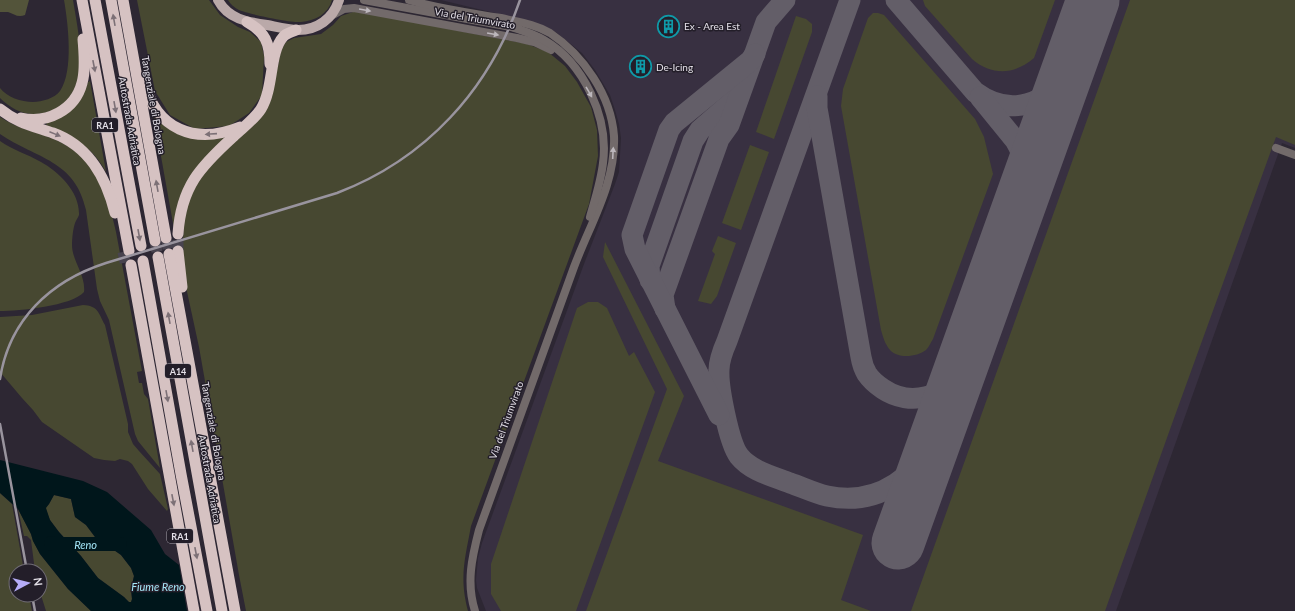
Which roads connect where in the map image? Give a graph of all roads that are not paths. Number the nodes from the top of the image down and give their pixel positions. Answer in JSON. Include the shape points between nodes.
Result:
{"nodes":[{"id":1,"x":78,"y":0,"type":"edge"},
{"id":2,"x":82,"y":0,"type":"edge"},
{"id":3,"x":96,"y":0,"type":"edge"},
{"id":4,"x":111,"y":0,"type":"edge"},
{"id":5,"x":124,"y":0,"type":"edge"},
{"id":6,"x":218,"y":0,"type":"edge"},
{"id":7,"x":364,"y":0,"type":"edge"},
{"id":8,"x":409,"y":0,"type":"edge"},
{"id":9,"x":338,"y":2,"type":"edge"},
{"id":10,"x":329,"y":18,"type":"junction"},
{"id":11,"x":247,"y":22,"type":"junction"},
{"id":12,"x":512,"y":27,"type":"junction"},
{"id":13,"x":296,"y":30,"type":"junction"},
{"id":14,"x":559,"y":40,"type":"junction"},
{"id":15,"x":567,"y":60,"type":"junction"},
{"id":16,"x":270,"y":84,"type":"junction"},
{"id":17,"x":3,"y":111,"type":"edge"},
{"id":18,"x":248,"y":123,"type":"junction"},
{"id":19,"x":1276,"y":148,"type":"dead end"},
{"id":20,"x":1295,"y":155,"type":"edge"},
{"id":21,"x":178,"y":234,"type":"tunnel mouth"},
{"id":22,"x":161,"y":240,"type":"joint"},
{"id":23,"x":584,"y":240,"type":"junction"},
{"id":24,"x":141,"y":246,"type":"dead end"},
{"id":25,"x":168,"y":254,"type":"joint"},
{"id":26,"x":143,"y":261,"type":"dead end"},
{"id":27,"x":129,"y":266,"type":"tunnel mouth"},
{"id":28,"x":194,"y":611,"type":"edge"},
{"id":29,"x":207,"y":611,"type":"edge"},
{"id":30,"x":222,"y":611,"type":"edge"},
{"id":31,"x":235,"y":611,"type":"edge"},
{"id":32,"x":475,"y":611,"type":"edge"}],
"edges":[{"from":1,"to":17,"type":"highway","via":[[84,63],[82,83],[77,96],[64,110],[45,119],[26,120]]},
{"from":2,"to":17,"type":"highway","number":"RA1","via":[[126,252],[109,191],[100,172],[88,156],[63,138],[23,124]]},
{"from":3,"to":24,"type":"highway","name":"Autostrada Adriatica","one_way":true},
{"from":22,"to":4,"type":"highway","name":"Autostrada Adriatica","one_way":true},
{"from":18,"to":5,"type":"highway","one_way":true,"via":[[213,135],[199,135],[185,132],[166,120],[154,106],[145,86]]},
{"from":22,"to":5,"type":"highway","name":"Tangenziale di Bologna","one_way":true},
{"from":6,"to":11,"type":"main road","name":"Via del Triumvirato","via":[[227,13]]},
{"from":7,"to":12,"type":"street","name":"Via del Triumvirato"},
{"from":8,"to":14,"type":"street","name":"Via del Triumvirato","via":[[531,25]]},
{"from":9,"to":10,"type":"main road","name":"Via del Triumvirato"},
{"from":10,"to":13,"type":"main road","name":"Via del Triumvirato","via":[[314,28]]},
{"from":10,"to":15,"type":"street","name":"Via del Triumvirato","one_way":true,"via":[[354,8],[517,38],[542,45]]},
{"from":11,"to":13,"type":"main road","name":"Via del Triumvirato"},
{"from":11,"to":16,"type":"highway","via":[[260,31],[267,44],[270,55]]},
{"from":12,"to":14,"type":"street","name":"Via del Triumvirato","via":[[532,30]]},
{"from":12,"to":15,"type":"street","name":"Via del Triumvirato","via":[[544,40]]},
{"from":13,"to":16,"type":"highway","via":[[283,36],[277,46]]},
{"from":23,"to":14,"type":"street","name":"Via del Triumvirato","one_way":true,"via":[[610,180],[614,135],[607,106],[597,85],[582,62]]},
{"from":15,"to":23,"type":"street","name":"Via del Triumvirato","one_way":true,"via":[[576,69],[592,96],[603,136],[603,163]]},
{"from":16,"to":18,"type":"highway","via":[[261,108]]},
{"from":18,"to":21,"type":"highway","via":[[204,164],[191,183],[183,204]]},
{"from":19,"to":20,"type":"street"},
{"from":23,"to":32,"type":"street","name":"Via del Triumvirato","via":[[479,530],[470,572]]},
{"from":30,"to":25,"type":"highway","name":"Autostrada Adriatica","number":"A14","one_way":true,"via":[[199,485]]},
{"from":25,"to":31,"type":"highway","name":"Tangenziale di Bologna"},
{"from":26,"to":29,"type":"highway","number":"A14","one_way":true},
{"from":27,"to":28,"type":"highway","number":"RA1","one_way":true}]}
